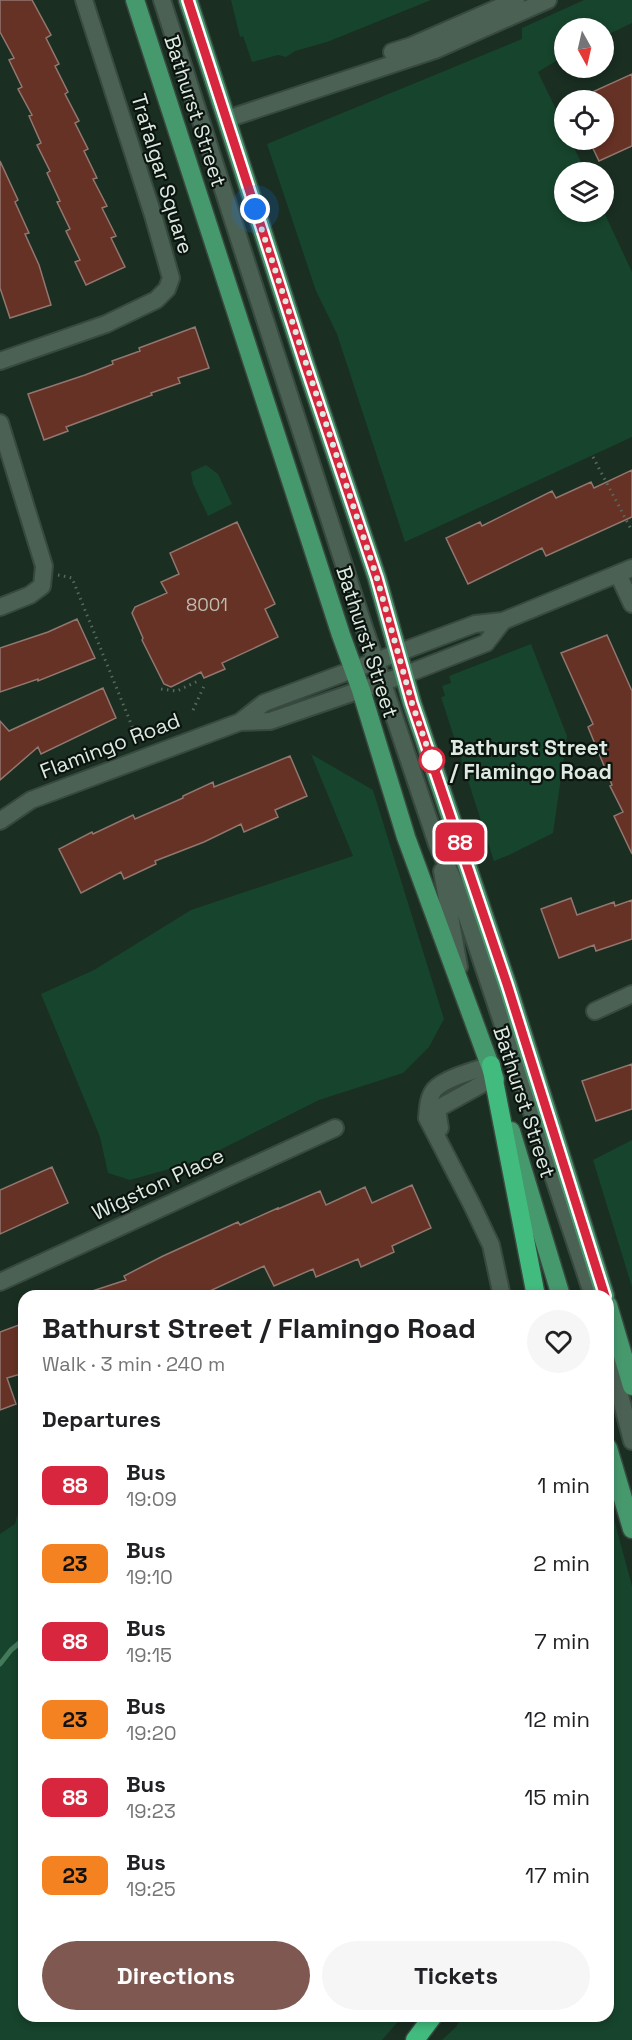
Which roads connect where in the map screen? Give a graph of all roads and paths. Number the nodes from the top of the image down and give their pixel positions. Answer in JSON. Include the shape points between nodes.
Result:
{"nodes":[{"id":1,"x":84,"y":0,"type":"edge"},
{"id":2,"x":135,"y":0,"type":"edge"},
{"id":3,"x":162,"y":0,"type":"edge"},
{"id":4,"x":188,"y":0,"type":"edge"},
{"id":5,"x":516,"y":0,"type":"edge"},
{"id":6,"x":548,"y":0,"type":"edge"},
{"id":7,"x":225,"y":114,"type":"junction"},
{"id":8,"x":0,"y":361,"type":"edge"},
{"id":9,"x":0,"y":423,"type":"edge"},
{"id":10,"x":593,"y":457,"type":"dead end"},
{"id":11,"x":632,"y":531,"type":"edge"},
{"id":12,"x":625,"y":571,"type":"edge"},
{"id":13,"x":44,"y":572,"type":"junction"},
{"id":14,"x":632,"y":604,"type":"edge"},
{"id":15,"x":0,"y":607,"type":"edge"},
{"id":16,"x":503,"y":621,"type":"junction"},
{"id":17,"x":398,"y":654,"type":"junction"},
{"id":18,"x":376,"y":661,"type":"junction"},
{"id":19,"x":353,"y":669,"type":"junction"},
{"id":20,"x":404,"y":675,"type":"junction"},
{"id":21,"x":198,"y":681,"type":"dead end"},
{"id":22,"x":382,"y":683,"type":"junction"},
{"id":23,"x":204,"y":686,"type":"dead end"},
{"id":24,"x":161,"y":688,"type":"dead end"},
{"id":25,"x":361,"y":690,"type":"junction"},
{"id":26,"x":193,"y":710,"type":"dead end"},
{"id":27,"x":240,"y":722,"type":"junction"},
{"id":28,"x":136,"y":736,"type":"dead end"},
{"id":29,"x":0,"y":821,"type":"edge"},
{"id":30,"x":437,"y":844,"type":"junction"},
{"id":31,"x":464,"y":992,"type":"junction"},
{"id":32,"x":632,"y":993,"type":"edge"},
{"id":33,"x":595,"y":1011,"type":"dead end"},
{"id":34,"x":492,"y":1072,"type":"junction"},
{"id":35,"x":335,"y":1128,"type":"dead end"},
{"id":36,"x":0,"y":1282,"type":"edge"},
{"id":37,"x":501,"y":1290,"type":"edge"},
{"id":38,"x":510,"y":1290,"type":"edge"},
{"id":39,"x":535,"y":1290,"type":"edge"},
{"id":40,"x":559,"y":1290,"type":"edge"},
{"id":41,"x":591,"y":1290,"type":"edge"},
{"id":42,"x":603,"y":1290,"type":"edge"},
{"id":43,"x":614,"y":1325,"type":"edge"},
{"id":44,"x":614,"y":1373,"type":"edge"},
{"id":45,"x":632,"y":1386,"type":"edge"},
{"id":46,"x":632,"y":1441,"type":"edge"},
{"id":47,"x":614,"y":1468,"type":"edge"},
{"id":48,"x":632,"y":1529,"type":"edge"},
{"id":49,"x":428,"y":2022,"type":"edge"},
{"id":50,"x":415,"y":2040,"type":"edge"}],
"edges":[{"from":1,"to":8,"type":"street","name":"Trafalgar Square","via":[[171,278],[156,300],[106,324]]},
{"from":2,"to":19,"type":"main road","name":"Bathurst Street"},
{"from":3,"to":18,"type":"street"},
{"from":4,"to":7,"type":"main road","name":"Bathurst Street"},
{"from":5,"to":7,"type":"street","via":[[411,46]]},
{"from":6,"to":7,"type":"street","via":[[435,50]]},
{"from":7,"to":17,"type":"main road","name":"Bathurst Street","via":[[377,578]]},
{"from":9,"to":13,"type":"street"},
{"from":10,"to":11,"type":"path"},
{"from":12,"to":14,"type":"street"},
{"from":12,"to":16,"type":"street"},
{"from":13,"to":15,"type":"street","via":[[42,586]]},
{"from":13,"to":28,"type":"path","via":[[72,578]]},
{"from":16,"to":17,"type":"street","name":"Flamingo Road","via":[[475,624]]},
{"from":16,"to":20,"type":"street","name":"Flamingo Road","via":[[486,644]]},
{"from":17,"to":18,"type":"street","name":"Flamingo Road"},
{"from":17,"to":20,"type":"main road","name":"Bathurst Street"},
{"from":18,"to":19,"type":"street","name":"Flamingo Road"},
{"from":18,"to":22,"type":"street"},
{"from":19,"to":25,"type":"main road","name":"Bathurst Street"},
{"from":19,"to":27,"type":"street","name":"Flamingo Road","via":[[264,704]]},
{"from":20,"to":22,"type":"street","name":"Flamingo Road"},
{"from":20,"to":42,"type":"main road","name":"Bathurst Street"},
{"from":21,"to":24,"type":"path","via":[[177,691]]},
{"from":22,"to":25,"type":"street","name":"Flamingo Road"},
{"from":22,"to":30,"type":"street"},
{"from":23,"to":26,"type":"path"},
{"from":25,"to":27,"type":"street","name":"Flamingo Road","via":[[270,721]]},
{"from":25,"to":31,"type":"main road","name":"Bathurst Street","via":[[406,837]]},
{"from":27,"to":29,"type":"street","name":"Flamingo Road","via":[[31,800]]},
{"from":30,"to":31,"type":"street"},
{"from":30,"to":41,"type":"street","via":[[458,890]]},
{"from":31,"to":34,"type":"main road","name":"Bathurst Street"},
{"from":32,"to":33,"type":"street"},
{"from":34,"to":37,"type":"street","via":[[459,1075],[434,1089],[427,1118],[491,1245]]},
{"from":34,"to":38,"type":"street","via":[[437,1109],[439,1126],[473,1186]]},
{"from":34,"to":39,"type":"highway"},
{"from":34,"to":40,"type":"main road","name":"Bathurst Street"},
{"from":35,"to":36,"type":"street","name":"Wigston Place"},
{"from":43,"to":45,"type":"main road"},
{"from":44,"to":46,"type":"street"},
{"from":47,"to":48,"type":"main road"},
{"from":49,"to":50,"type":"highway"}]}
